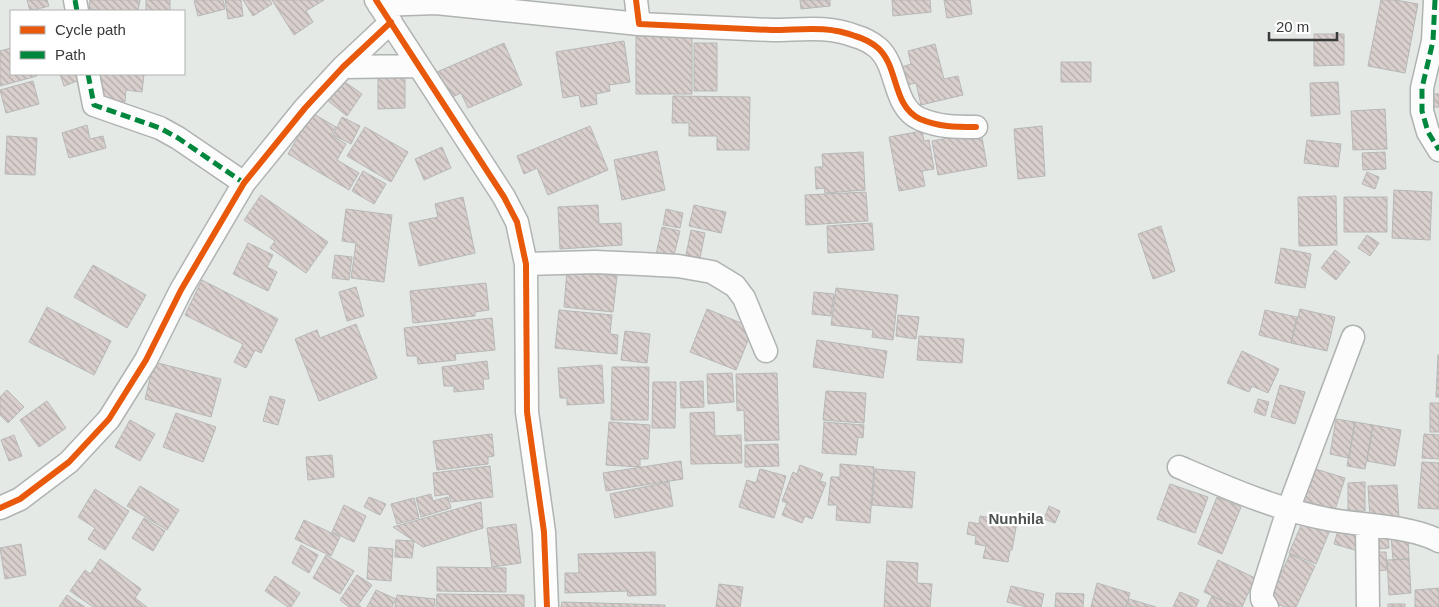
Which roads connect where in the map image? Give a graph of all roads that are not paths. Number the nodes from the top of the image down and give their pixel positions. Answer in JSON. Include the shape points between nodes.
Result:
{"nodes":[{"id":1,"x":636,"y":0,"type":"edge"},
{"id":2,"x":1435,"y":0,"type":"edge"},
{"id":3,"x":382,"y":9,"type":"edge"},
{"id":4,"x":639,"y":24,"type":"junction"},
{"id":5,"x":419,"y":66,"type":"junction"},
{"id":6,"x":343,"y":67,"type":"junction"},
{"id":7,"x":88,"y":75,"type":"edge"},
{"id":8,"x":976,"y":127,"type":"dead end"},
{"id":9,"x":1439,"y":150,"type":"edge"},
{"id":10,"x":244,"y":183,"type":"junction"},
{"id":11,"x":526,"y":264,"type":"junction"},
{"id":12,"x":1353,"y":337,"type":"dead end"},
{"id":13,"x":766,"y":351,"type":"dead end"},
{"id":14,"x":1179,"y":467,"type":"dead end"},
{"id":15,"x":0,"y":508,"type":"edge"},
{"id":16,"x":1288,"y":510,"type":"junction"},
{"id":17,"x":1367,"y":525,"type":"junction"},
{"id":18,"x":1439,"y":541,"type":"edge"},
{"id":19,"x":547,"y":607,"type":"edge"},
{"id":20,"x":1267,"y":607,"type":"edge"},
{"id":21,"x":1368,"y":607,"type":"edge"}],
"edges":[{"from":1,"to":4,"type":"street"},
{"from":2,"to":9,"type":"street","via":[[1433,41],[1422,88],[1422,111],[1428,132]]},
{"from":3,"to":4,"type":"street","via":[[436,3]]},
{"from":3,"to":5,"type":"street"},
{"from":3,"to":6,"type":"street"},
{"from":4,"to":8,"type":"street","via":[[775,30],[813,28],[847,33],[877,47],[884,54],[902,100],[918,118],[945,127]]},
{"from":5,"to":6,"type":"street"},
{"from":5,"to":11,"type":"street","via":[[504,197],[517,222]]},
{"from":6,"to":10,"type":"street"},
{"from":7,"to":10,"type":"street","via":[[94,105],[160,128]]},
{"from":10,"to":15,"type":"street","via":[[109,420],[69,462],[20,500]]},
{"from":11,"to":13,"type":"street","via":[[642,264],[712,272],[736,286]]},
{"from":11,"to":19,"type":"street","via":[[527,412],[544,532]]},
{"from":12,"to":16,"type":"street"},
{"from":14,"to":16,"type":"street"},
{"from":16,"to":17,"type":"street"},
{"from":16,"to":20,"type":"street","via":[[1262,592]]},
{"from":17,"to":18,"type":"street","via":[[1410,531]]},
{"from":17,"to":21,"type":"street"}]}
